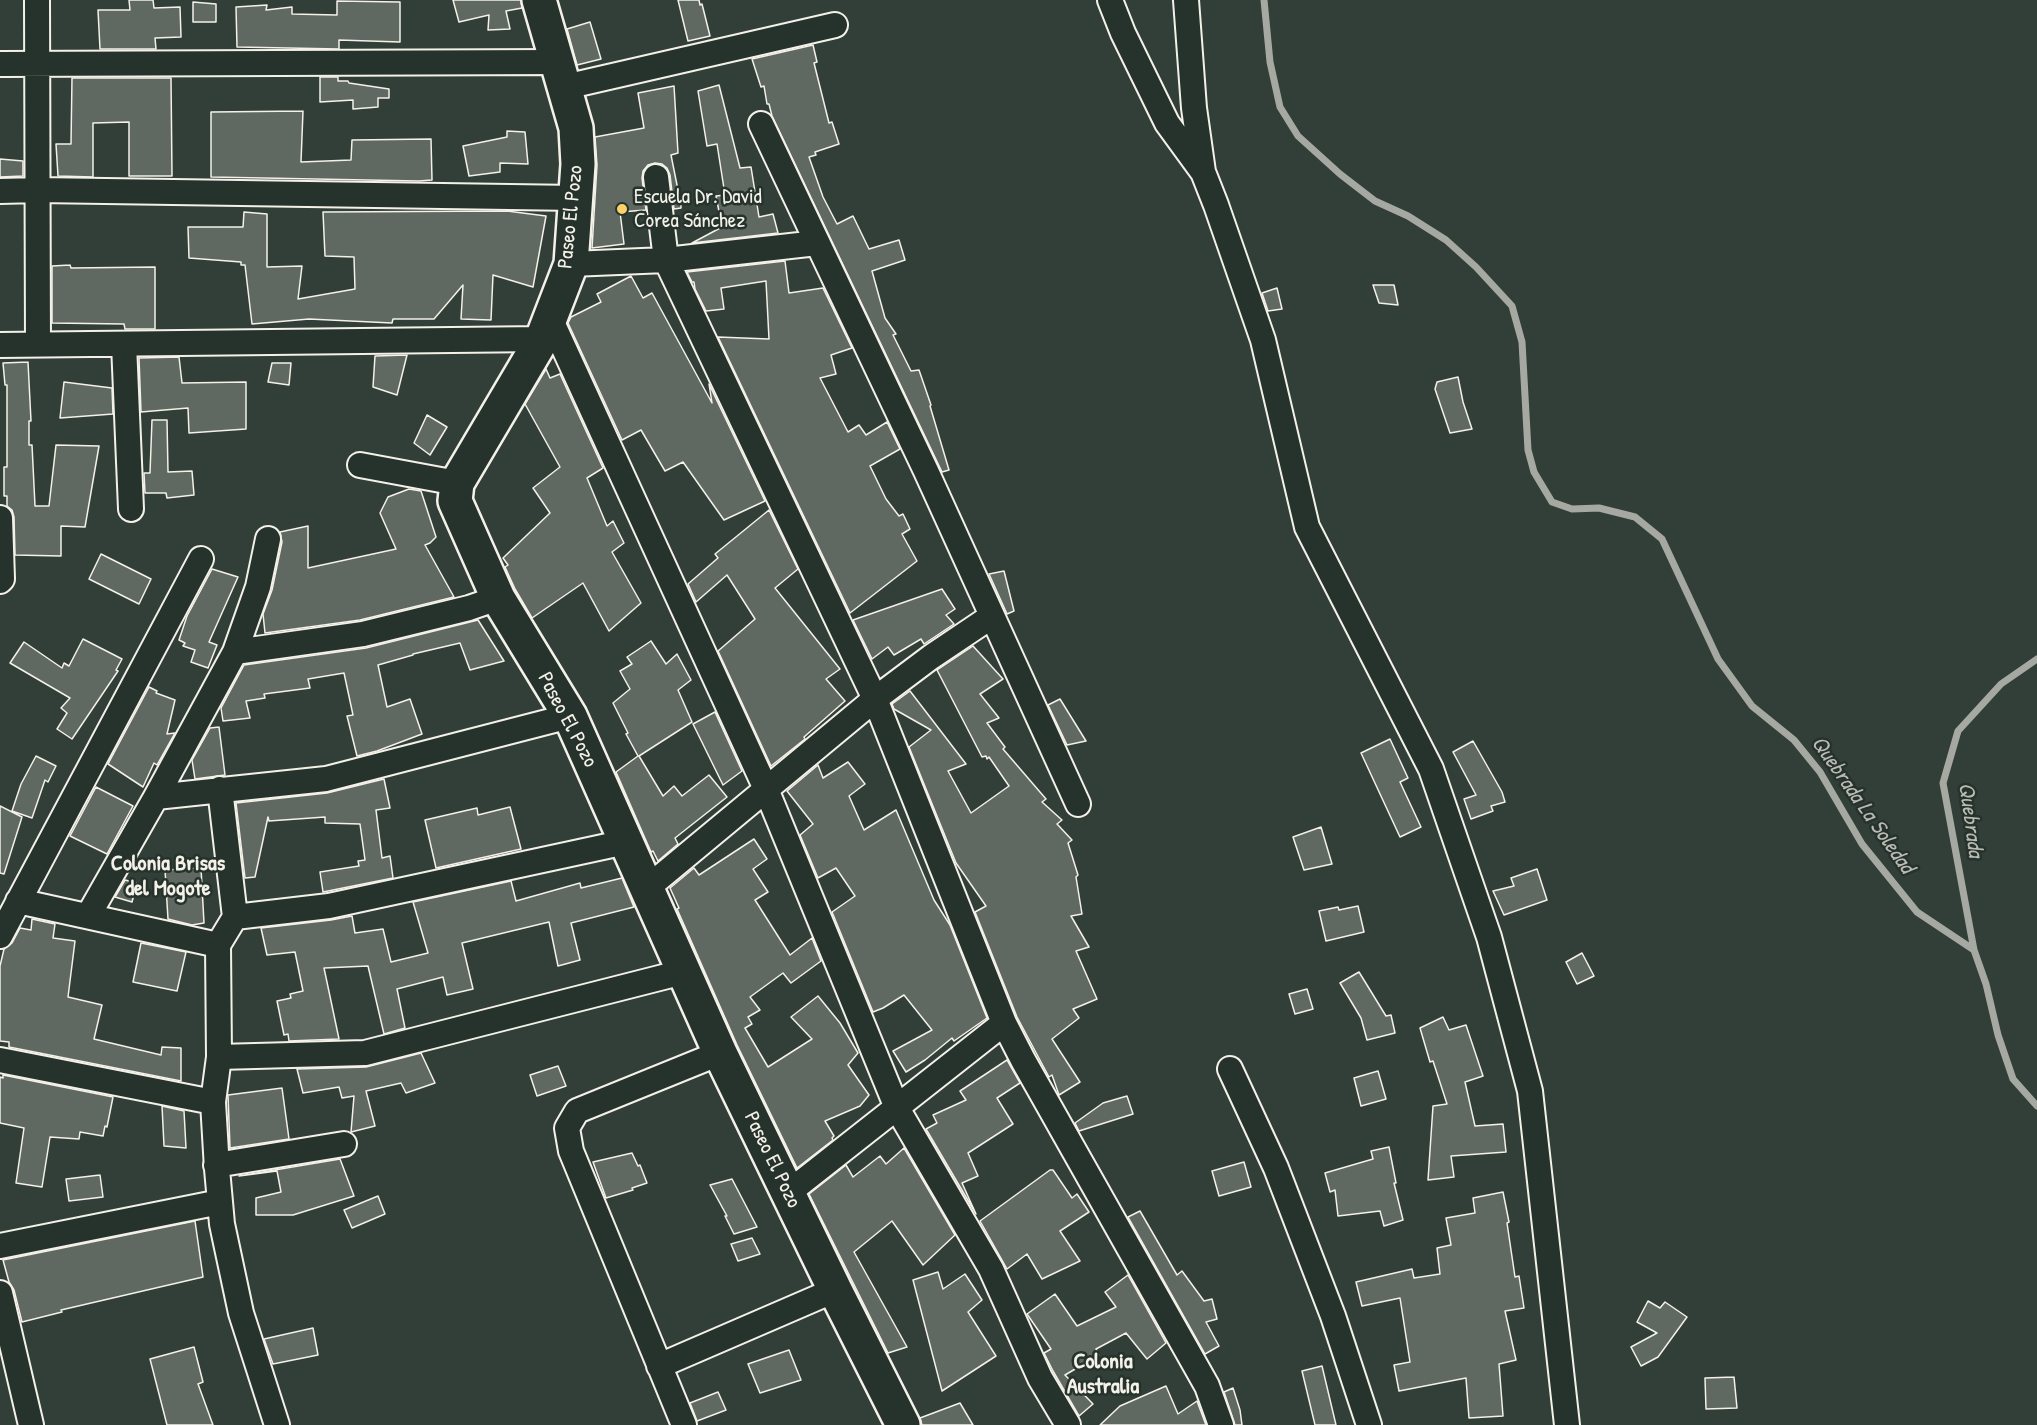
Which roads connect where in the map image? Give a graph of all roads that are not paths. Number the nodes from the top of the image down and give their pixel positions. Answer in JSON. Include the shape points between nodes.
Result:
{"nodes":[{"id":1,"x":37,"y":0,"type":"edge"},
{"id":2,"x":539,"y":0,"type":"edge"},
{"id":3,"x":1110,"y":0,"type":"edge"},
{"id":4,"x":1186,"y":0,"type":"edge"},
{"id":5,"x":835,"y":24,"type":"dead end"},
{"id":6,"x":0,"y":64,"type":"edge"},
{"id":7,"x":37,"y":64,"type":"junction"},
{"id":8,"x":561,"y":75,"type":"junction"},
{"id":9,"x":761,"y":124,"type":"dead end"},
{"id":10,"x":1203,"y":172,"type":"junction"},
{"id":11,"x":656,"y":177,"type":"dead end"},
{"id":12,"x":38,"y":190,"type":"junction"},
{"id":13,"x":0,"y":191,"type":"edge"},
{"id":14,"x":577,"y":198,"type":"junction"},
{"id":15,"x":817,"y":243,"type":"junction"},
{"id":16,"x":666,"y":260,"type":"junction"},
{"id":17,"x":571,"y":264,"type":"junction"},
{"id":18,"x":547,"y":330,"type":"junction"},
{"id":19,"x":38,"y":344,"type":"junction"},
{"id":20,"x":124,"y":344,"type":"junction"},
{"id":21,"x":0,"y":345,"type":"edge"},
{"id":22,"x":360,"y":465,"type":"dead end"},
{"id":23,"x":457,"y":483,"type":"junction"},
{"id":24,"x":131,"y":509,"type":"dead end"},
{"id":25,"x":0,"y":518,"type":"edge"},
{"id":26,"x":268,"y":539,"type":"dead end"},
{"id":27,"x":201,"y":559,"type":"dead end"},
{"id":28,"x":0,"y":581,"type":"edge"},
{"id":29,"x":498,"y":598,"type":"junction"},
{"id":30,"x":992,"y":616,"type":"junction"},
{"id":31,"x":235,"y":652,"type":"junction"},
{"id":32,"x":875,"y":699,"type":"junction"},
{"id":33,"x":570,"y":716,"type":"junction"},
{"id":34,"x":220,"y":789,"type":"junction"},
{"id":35,"x":766,"y":789,"type":"junction"},
{"id":36,"x":156,"y":797,"type":"junction"},
{"id":37,"x":1078,"y":804,"type":"dead end"},
{"id":38,"x":626,"y":842,"type":"junction"},
{"id":39,"x":646,"y":889,"type":"junction"},
{"id":40,"x":18,"y":901,"type":"junction"},
{"id":41,"x":88,"y":916,"type":"junction"},
{"id":42,"x":235,"y":917,"type":"junction"},
{"id":43,"x":0,"y":936,"type":"edge"},
{"id":44,"x":218,"y":945,"type":"junction"},
{"id":45,"x":683,"y":972,"type":"junction"},
{"id":46,"x":1004,"y":1023,"type":"junction"},
{"id":47,"x":720,"y":1053,"type":"junction"},
{"id":48,"x":219,"y":1058,"type":"junction"},
{"id":49,"x":0,"y":1060,"type":"edge"},
{"id":50,"x":1230,"y":1069,"type":"dead end"},
{"id":51,"x":213,"y":1102,"type":"junction"},
{"id":52,"x":897,"y":1108,"type":"junction"},
{"id":53,"x":344,"y":1144,"type":"dead end"},
{"id":54,"x":216,"y":1165,"type":"junction"},
{"id":55,"x":788,"y":1193,"type":"junction"},
{"id":56,"x":220,"y":1202,"type":"junction"},
{"id":57,"x":0,"y":1246,"type":"edge"},
{"id":58,"x":835,"y":1290,"type":"junction"},
{"id":59,"x":0,"y":1293,"type":"edge"},
{"id":60,"x":659,"y":1366,"type":"junction"},
{"id":61,"x":31,"y":1425,"type":"edge"},
{"id":62,"x":278,"y":1425,"type":"edge"},
{"id":63,"x":684,"y":1425,"type":"edge"},
{"id":64,"x":903,"y":1425,"type":"edge"},
{"id":65,"x":1068,"y":1425,"type":"edge"},
{"id":66,"x":1221,"y":1425,"type":"edge"},
{"id":67,"x":1369,"y":1425,"type":"edge"},
{"id":68,"x":1567,"y":1425,"type":"edge"}],
"edges":[{"from":1,"to":7,"type":"street"},
{"from":2,"to":8,"type":"street","name":"Paseo El Pozo"},
{"from":3,"to":10,"type":"street","via":[[1167,123]]},
{"from":4,"to":10,"type":"street"},
{"from":5,"to":8,"type":"street"},
{"from":6,"to":7,"type":"street"},
{"from":7,"to":8,"type":"street"},
{"from":7,"to":12,"type":"street"},
{"from":8,"to":14,"type":"street","name":"Paseo El Pozo","via":[[576,128]]},
{"from":9,"to":15,"type":"street"},
{"from":10,"to":68,"type":"street","via":[[1263,340],[1307,527],[1431,769],[1489,937],[1530,1091]]},
{"from":11,"to":16,"type":"street"},
{"from":12,"to":13,"type":"street"},
{"from":12,"to":14,"type":"street"},
{"from":12,"to":19,"type":"street"},
{"from":14,"to":17,"type":"street","name":"Paseo El Pozo"},
{"from":15,"to":16,"type":"street"},
{"from":15,"to":30,"type":"street"},
{"from":16,"to":17,"type":"street"},
{"from":16,"to":32,"type":"street"},
{"from":17,"to":18,"type":"street","name":"Paseo El Pozo"},
{"from":18,"to":20,"type":"street"},
{"from":18,"to":23,"type":"street","name":"Paseo El Pozo"},
{"from":18,"to":35,"type":"street"},
{"from":19,"to":20,"type":"street"},
{"from":19,"to":21,"type":"street"},
{"from":20,"to":24,"type":"street"},
{"from":22,"to":23,"type":"street"},
{"from":23,"to":29,"type":"street","name":"Paseo El Pozo","via":[[455,501]]},
{"from":25,"to":28,"type":"street"},
{"from":26,"to":31,"type":"street","via":[[258,587]]},
{"from":27,"to":40,"type":"street"},
{"from":29,"to":31,"type":"street","via":[[363,634]]},
{"from":29,"to":33,"type":"street","name":"Paseo El Pozo"},
{"from":30,"to":32,"type":"street"},
{"from":30,"to":37,"type":"street"},
{"from":31,"to":36,"type":"street"},
{"from":32,"to":35,"type":"street"},
{"from":32,"to":46,"type":"street"},
{"from":33,"to":34,"type":"street","via":[[326,779]]},
{"from":33,"to":38,"type":"street","name":"Paseo El Pozo"},
{"from":34,"to":36,"type":"street"},
{"from":34,"to":42,"type":"street"},
{"from":35,"to":39,"type":"street"},
{"from":35,"to":52,"type":"street"},
{"from":36,"to":41,"type":"street"},
{"from":38,"to":39,"type":"street","name":"Paseo El Pozo"},
{"from":38,"to":42,"type":"street","via":[[328,906]]},
{"from":39,"to":45,"type":"street","name":"Paseo El Pozo"},
{"from":40,"to":41,"type":"street"},
{"from":40,"to":43,"type":"street"},
{"from":41,"to":44,"type":"street"},
{"from":42,"to":44,"type":"street"},
{"from":44,"to":48,"type":"street"},
{"from":45,"to":47,"type":"street","name":"Paseo El Pozo"},
{"from":45,"to":48,"type":"street","via":[[365,1053]]},
{"from":46,"to":52,"type":"street"},
{"from":46,"to":66,"type":"street","via":[[1207,1386]]},
{"from":47,"to":55,"type":"street","name":"Paseo El Pozo"},
{"from":47,"to":60,"type":"street","via":[[577,1111],[567,1128],[570,1151]]},
{"from":48,"to":51,"type":"street"},
{"from":49,"to":51,"type":"street"},
{"from":50,"to":67,"type":"street","via":[[1276,1168],[1333,1316]]},
{"from":51,"to":54,"type":"street"},
{"from":52,"to":55,"type":"street"},
{"from":52,"to":65,"type":"street","via":[[991,1269],[1040,1378]]},
{"from":53,"to":54,"type":"street"},
{"from":54,"to":56,"type":"street"},
{"from":55,"to":58,"type":"street","name":"Paseo El Pozo"},
{"from":56,"to":57,"type":"street"},
{"from":56,"to":62,"type":"street","via":[[241,1313]]},
{"from":58,"to":60,"type":"street"},
{"from":58,"to":64,"type":"street","name":"Paseo El Pozo"},
{"from":59,"to":61,"type":"street"},
{"from":60,"to":63,"type":"street"}]}
